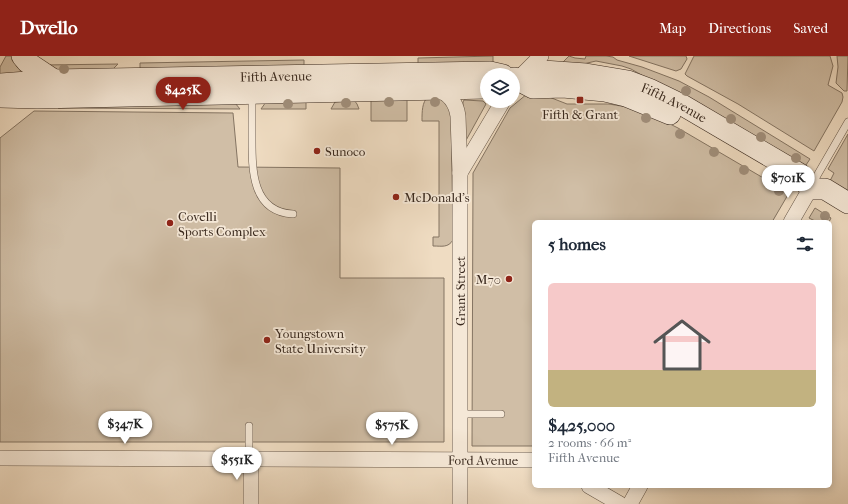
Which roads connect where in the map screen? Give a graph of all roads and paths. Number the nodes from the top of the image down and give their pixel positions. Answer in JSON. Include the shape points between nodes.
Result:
{"nodes":[{"id":1,"x":22,"y":56,"type":"edge"},
{"id":2,"x":526,"y":56,"type":"edge"},
{"id":3,"x":541,"y":56,"type":"edge"},
{"id":4,"x":519,"y":68,"type":"edge"},
{"id":5,"x":480,"y":72,"type":"edge"},
{"id":6,"x":520,"y":73,"type":"edge"},
{"id":7,"x":520,"y":78,"type":"edge"},
{"id":8,"x":54,"y":80,"type":"junction"},
{"id":9,"x":0,"y":84,"type":"edge"},
{"id":10,"x":252,"y":84,"type":"junction"},
{"id":11,"x":480,"y":88,"type":"edge"},
{"id":12,"x":435,"y":89,"type":"junction"},
{"id":13,"x":0,"y":97,"type":"edge"},
{"id":14,"x":499,"y":108,"type":"edge"},
{"id":15,"x":848,"y":122,"type":"edge"},
{"id":16,"x":460,"y":173,"type":"junction"},
{"id":17,"x":810,"y":189,"type":"junction"},
{"id":18,"x":848,"y":203,"type":"edge"},
{"id":19,"x":293,"y":214,"type":"dead end"},
{"id":20,"x":848,"y":218,"type":"edge"},
{"id":21,"x":792,"y":220,"type":"edge"},
{"id":22,"x":460,"y":414,"type":"junction"},
{"id":23,"x":501,"y":414,"type":"dead end"},
{"id":24,"x":249,"y":426,"type":"dead end"},
{"id":25,"x":0,"y":458,"type":"edge"},
{"id":26,"x":250,"y":458,"type":"junction"},
{"id":27,"x":460,"y":459,"type":"junction"},
{"id":28,"x":532,"y":460,"type":"edge"},
{"id":29,"x":592,"y":488,"type":"edge"},
{"id":30,"x":639,"y":488,"type":"edge"},
{"id":31,"x":251,"y":504,"type":"edge"},
{"id":32,"x":460,"y":504,"type":"edge"},
{"id":33,"x":620,"y":504,"type":"edge"},
{"id":34,"x":630,"y":504,"type":"edge"}],
"edges":[{"from":1,"to":8,"type":"main road"},
{"from":2,"to":4,"type":"street"},
{"from":3,"to":6,"type":"street"},
{"from":5,"to":10,"type":"main road","name":"Fifth Avenue"},
{"from":7,"to":17,"type":"main road","name":"Fifth Avenue","via":[[543,71],[586,74],[628,81],[649,89],[684,106],[800,174]]},
{"from":8,"to":9,"type":"main road","name":"Fifth Avenue"},
{"from":8,"to":10,"type":"main road","name":"Fifth Avenue"},
{"from":10,"to":12,"type":"main road","name":"Fifth Avenue"},
{"from":10,"to":13,"type":"main road","name":"Fifth Avenue","via":[[38,98]]},
{"from":10,"to":19,"type":"lane","via":[[254,179],[266,204]]},
{"from":11,"to":12,"type":"main road","name":"Fifth Avenue"},
{"from":12,"to":16,"type":"street","name":"Grant Street","via":[[449,96],[457,110]]},
{"from":14,"to":16,"type":"street"},
{"from":15,"to":17,"type":"lane"},
{"from":16,"to":22,"type":"street","name":"Grant Street"},
{"from":17,"to":18,"type":"main road","via":[[825,189]]},
{"from":17,"to":20,"type":"main road","name":"Fifth Avenue","via":[[819,201]]},
{"from":17,"to":21,"type":"street"},
{"from":22,"to":23,"type":"lane"},
{"from":22,"to":27,"type":"street","name":"Grant Street"},
{"from":24,"to":26,"type":"lane"},
{"from":25,"to":26,"type":"street","name":"Ford Avenue"},
{"from":26,"to":27,"type":"street","name":"Ford Avenue"},
{"from":26,"to":31,"type":"street"},
{"from":27,"to":28,"type":"street","name":"Ford Avenue"},
{"from":27,"to":32,"type":"street","name":"Grant Street"},
{"from":29,"to":33,"type":"street"},
{"from":30,"to":34,"type":"street"}]}
